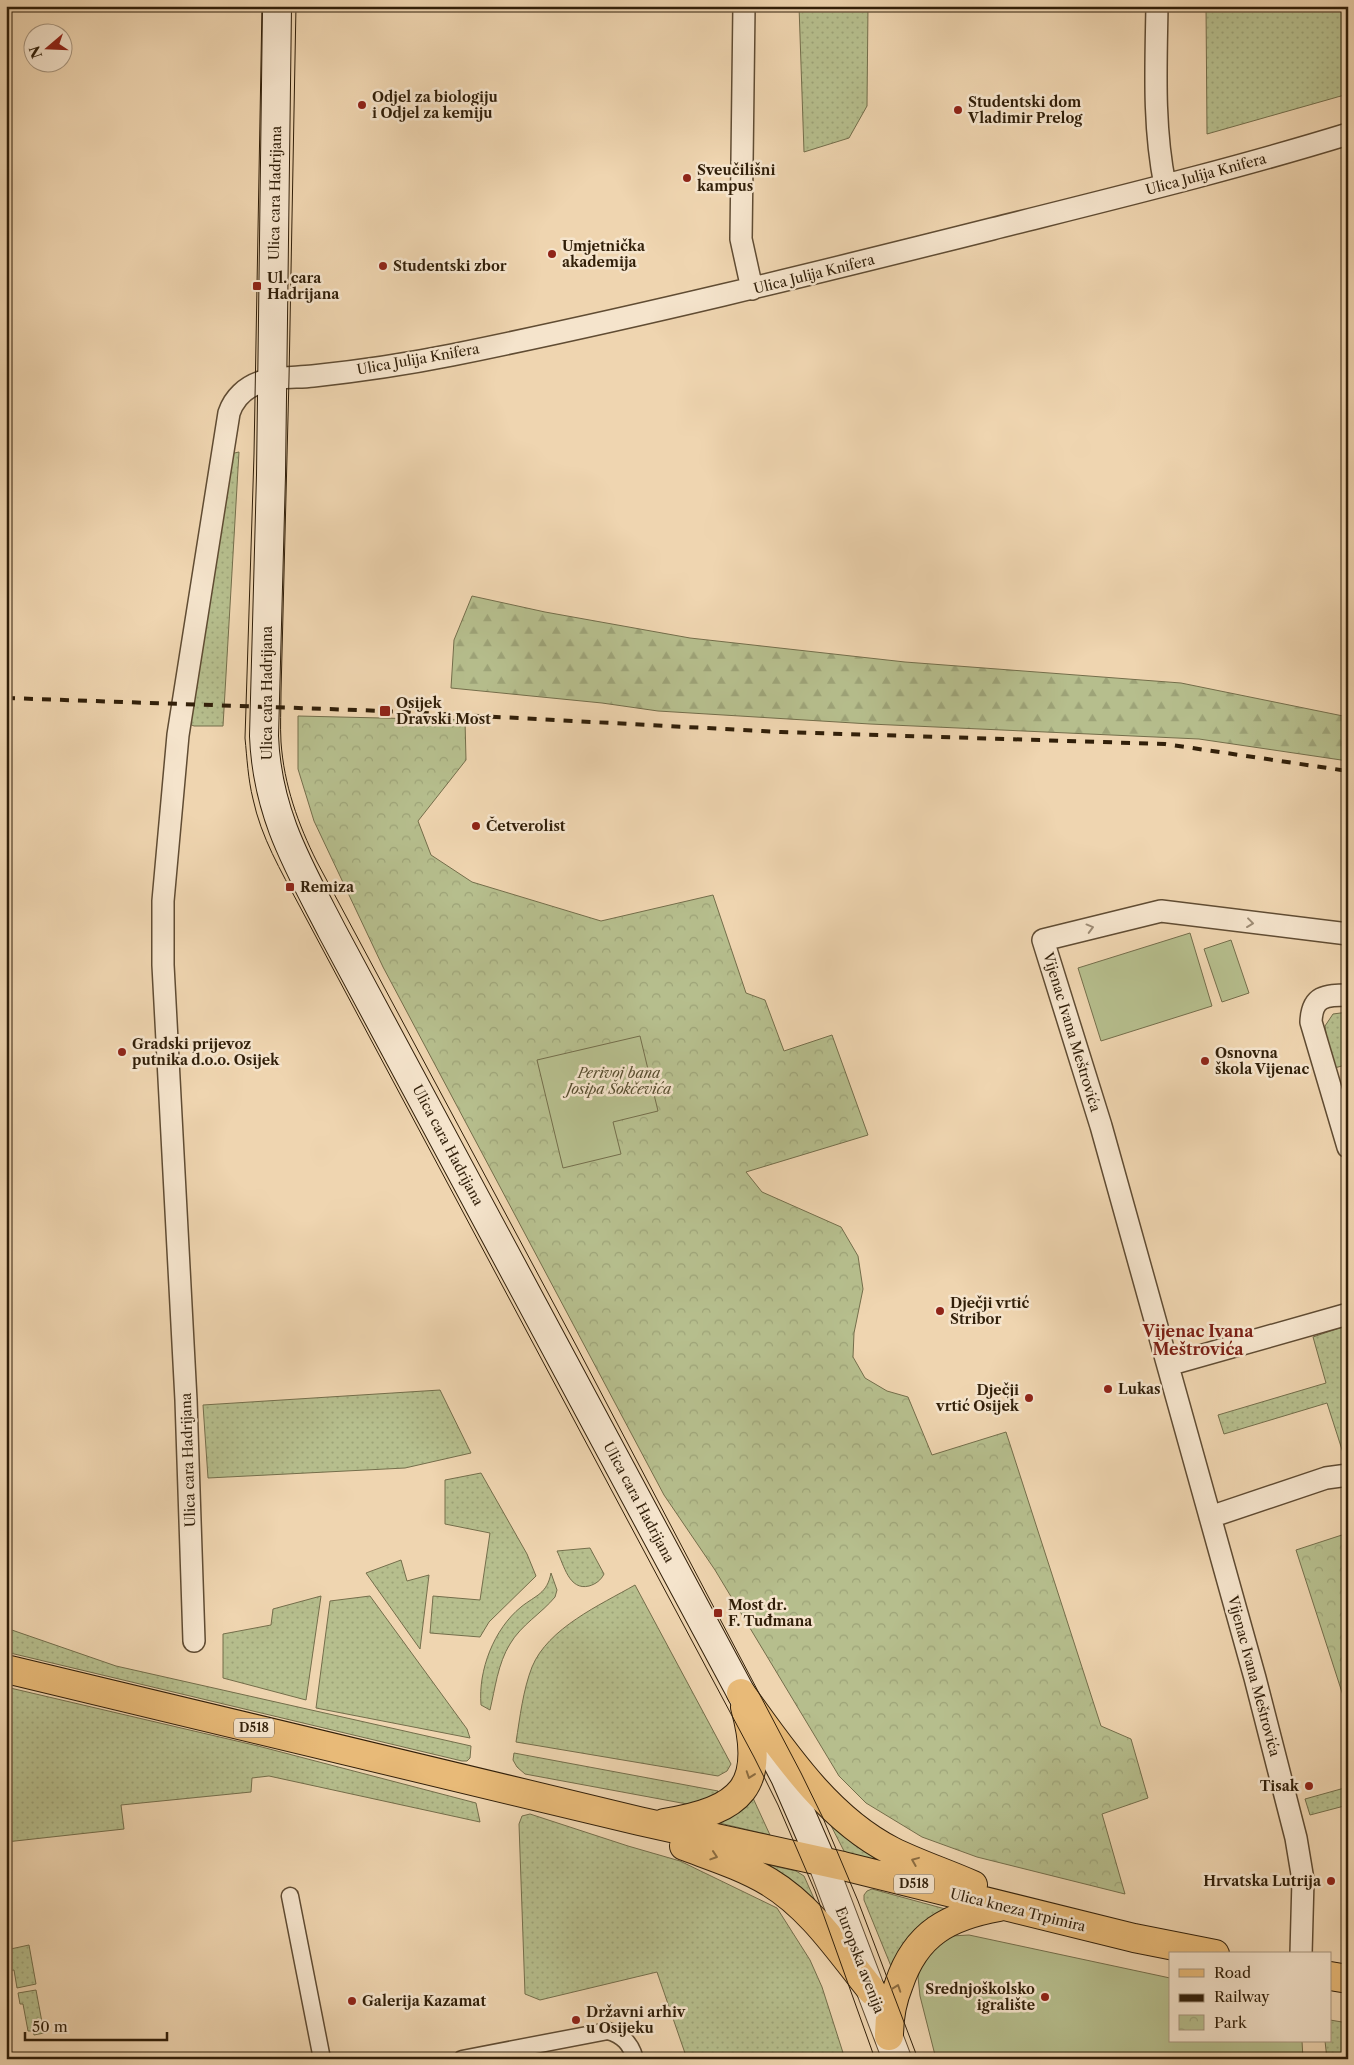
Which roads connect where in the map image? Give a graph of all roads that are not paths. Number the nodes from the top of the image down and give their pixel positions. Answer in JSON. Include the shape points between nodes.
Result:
{"nodes":[{"id":1,"x":277,"y":6,"type":"edge"},
{"id":2,"x":744,"y":6,"type":"edge"},
{"id":3,"x":1157,"y":6,"type":"edge"},
{"id":4,"x":1348,"y":134,"type":"edge"},
{"id":5,"x":1165,"y":185,"type":"junction"},
{"id":6,"x":752,"y":289,"type":"junction"},
{"id":7,"x":272,"y":379,"type":"junction"},
{"id":8,"x":1348,"y":934,"type":"edge"},
{"id":9,"x":1348,"y":995,"type":"edge"},
{"id":10,"x":1348,"y":1147,"type":"edge"},
{"id":11,"x":1348,"y":1314,"type":"edge"},
{"id":12,"x":1168,"y":1364,"type":"junction"},
{"id":13,"x":1348,"y":1475,"type":"edge"},
{"id":14,"x":1210,"y":1517,"type":"junction"},
{"id":15,"x":194,"y":1641,"type":"dead end"},
{"id":16,"x":6,"y":1669,"type":"edge"},
{"id":17,"x":742,"y":1693,"type":"junction"},
{"id":18,"x":647,"y":1823,"type":"junction"},
{"id":19,"x":822,"y":1862,"type":"junction"},
{"id":20,"x":290,"y":1896,"type":"dead end"},
{"id":21,"x":1005,"y":1906,"type":"junction"},
{"id":22,"x":1205,"y":1952,"type":"edge"},
{"id":23,"x":1301,"y":1952,"type":"edge"},
{"id":24,"x":1332,"y":1976,"type":"edge"},
{"id":25,"x":1348,"y":1979,"type":"edge"},
{"id":26,"x":872,"y":1991,"type":"junction"},
{"id":27,"x":893,"y":2047,"type":"edge"},
{"id":28,"x":510,"y":2054,"type":"edge"},
{"id":29,"x":322,"y":2059,"type":"edge"},
{"id":30,"x":462,"y":2059,"type":"edge"},
{"id":31,"x":635,"y":2059,"type":"edge"}],
"edges":[{"from":1,"to":7,"type":"main road","name":"Ulica cara Hadrijana"},
{"from":2,"to":6,"type":"street","via":[[741,239]]},
{"from":3,"to":5,"type":"street","via":[[1158,124]]},
{"from":4,"to":5,"type":"street","name":"Ulica Julija Knifera"},
{"from":5,"to":6,"type":"street","name":"Ulica Julija Knifera"},
{"from":6,"to":7,"type":"street","name":"Ulica Julija Knifera","via":[[441,357],[331,374]]},
{"from":7,"to":15,"type":"street","name":"Ulica cara Hadrijana","via":[[244,391],[232,403],[229,413],[178,735],[162,901]]},
{"from":7,"to":17,"type":"main road","name":"Ulica cara Hadrijana","via":[[264,736],[268,778],[278,818],[294,858],[332,930]]},
{"from":12,"to":8,"type":"street","name":"Vijenac Ivana Meštrovića","one_way":true,"via":[[1101,1126],[1043,940],[1161,911]]},
{"from":9,"to":10,"type":"street","via":[[1328,995],[1319,1000],[1310,1022]]},
{"from":11,"to":12,"type":"street"},
{"from":12,"to":14,"type":"street","name":"Vijenac Ivana Meštrovića"},
{"from":13,"to":14,"type":"street","via":[[1326,1478]]},
{"from":14,"to":23,"type":"street","name":"Vijenac Ivana Meštrovića","via":[[1300,1857],[1304,1909]]},
{"from":16,"to":18,"type":"main road","number":"D518"},
{"from":17,"to":18,"type":"main road","one_way":true,"via":[[754,1758],[747,1783],[738,1796],[717,1809],[676,1821]]},
{"from":17,"to":19,"type":"main road","name":"Ulica cara Hadrijana","via":[[785,1777]]},
{"from":21,"to":17,"type":"main road","one_way":true,"via":[[978,1887],[892,1851],[844,1818],[801,1773]]},
{"from":18,"to":19,"type":"main road","number":"D518"},
{"from":18,"to":26,"type":"main road","one_way":true,"via":[[678,1844],[732,1863],[769,1882],[814,1920]]},
{"from":19,"to":21,"type":"main road","name":"Ulica kneza Trpimira","number":"D518"},
{"from":19,"to":26,"type":"main road","name":"Europska avenija"},
{"from":20,"to":29,"type":"street"},
{"from":21,"to":22,"type":"main road","name":"Ulica kneza Trpimira","number":"D518"},
{"from":27,"to":21,"type":"main road","one_way":true,"via":[[889,2021],[895,1995],[908,1959],[918,1946],[938,1929],[965,1916]]},
{"from":24,"to":25,"type":"main road"},
{"from":26,"to":27,"type":"main road","name":"Europska avenija"},
{"from":28,"to":30,"type":"street"},
{"from":28,"to":31,"type":"street","via":[[608,2031],[619,2034],[627,2042]]}]}
